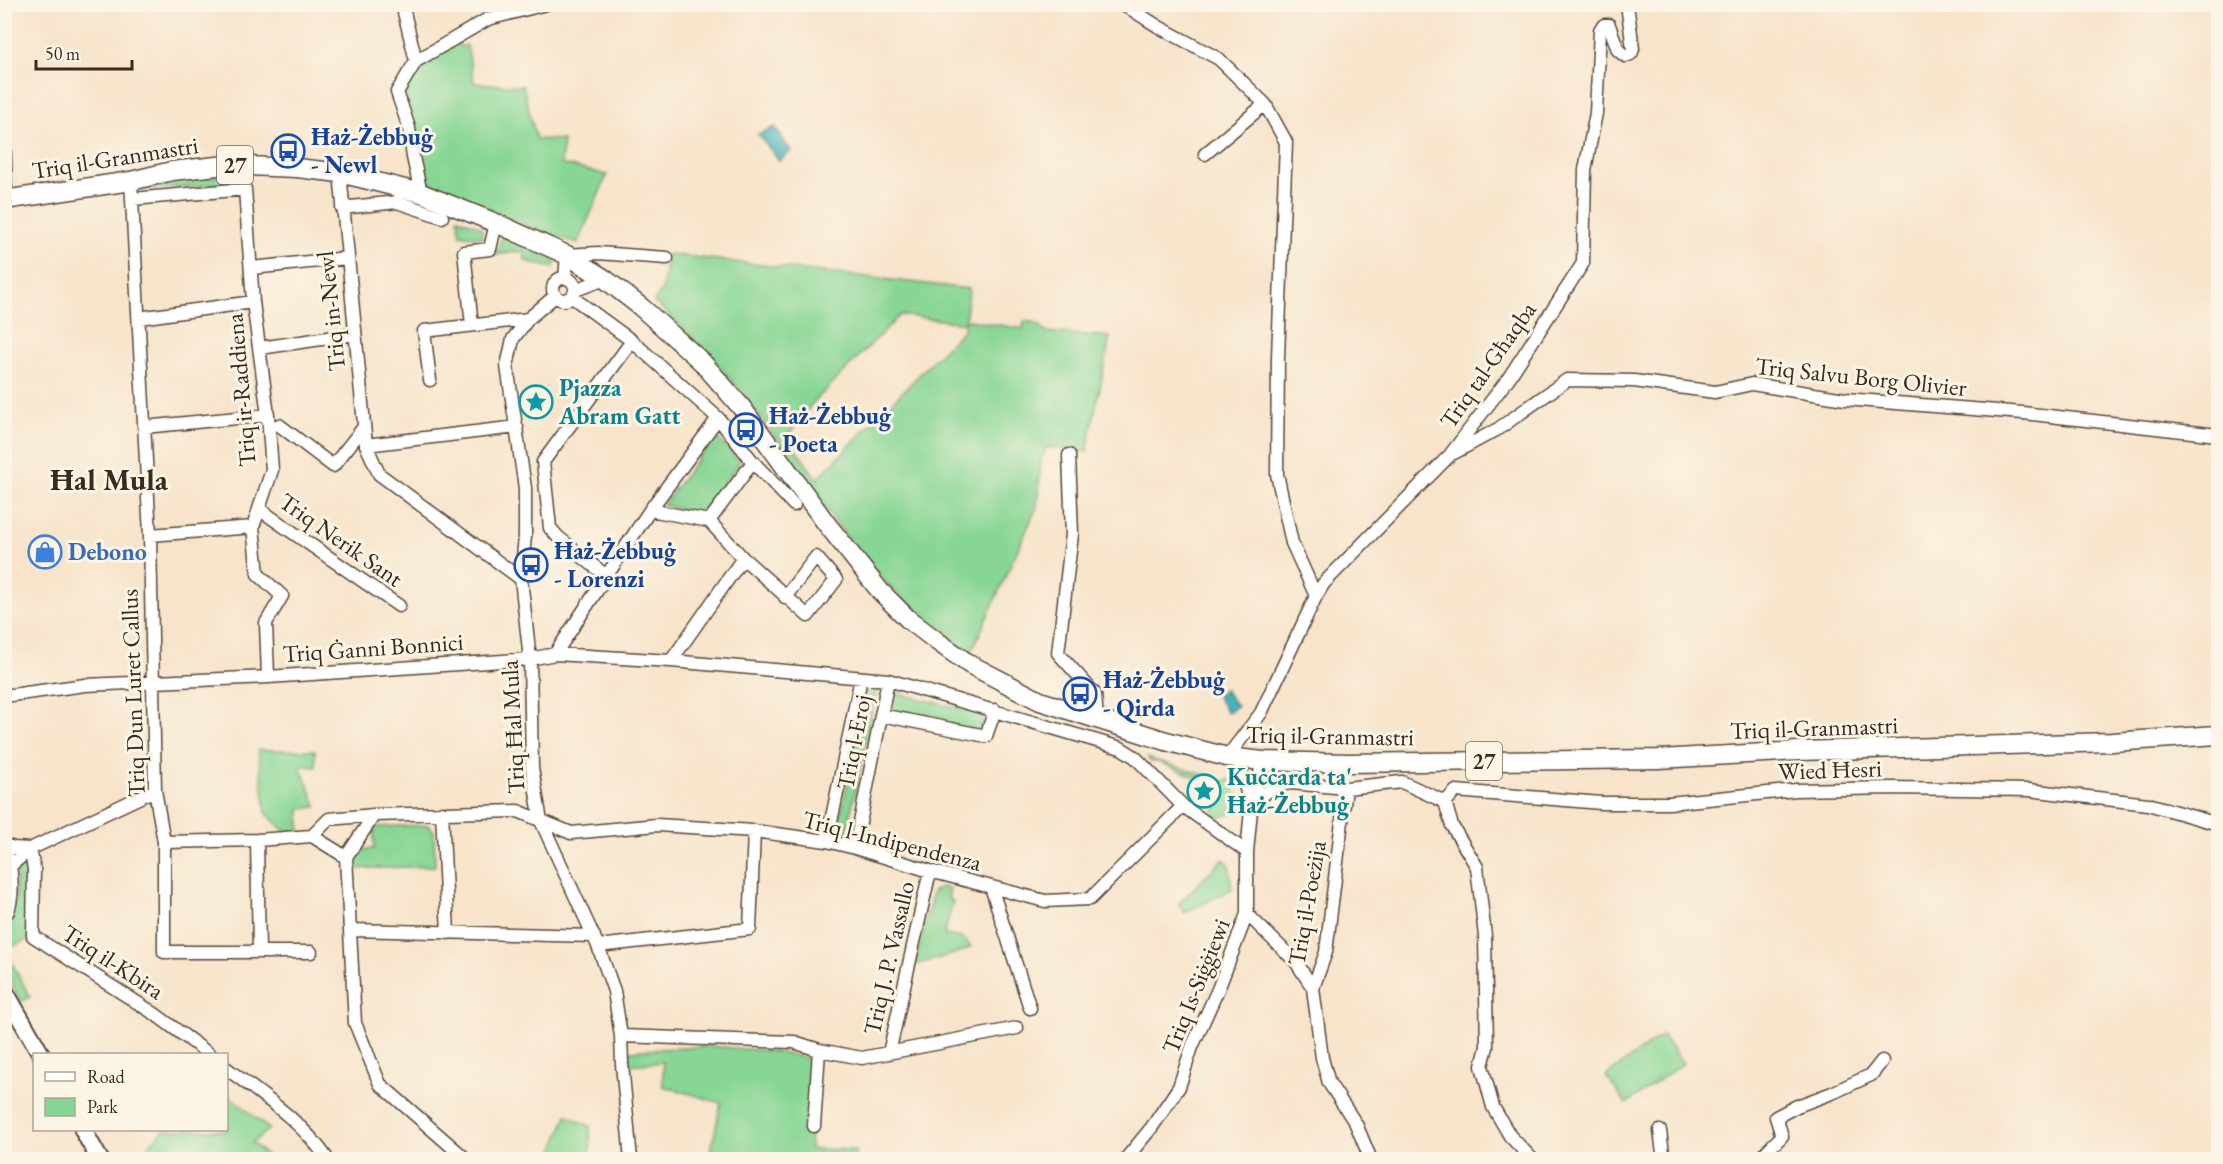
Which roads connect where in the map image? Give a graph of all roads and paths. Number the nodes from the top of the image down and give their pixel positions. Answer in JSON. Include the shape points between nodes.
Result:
{"nodes":[{"id":1,"x":402,"y":4,"type":"edge"},
{"id":2,"x":546,"y":4,"type":"edge"},
{"id":3,"x":1123,"y":4,"type":"edge"},
{"id":4,"x":1627,"y":4,"type":"edge"},
{"id":5,"x":416,"y":61,"type":"junction"},
{"id":6,"x":1265,"y":104,"type":"junction"},
{"id":7,"x":4,"y":124,"type":"edge"},
{"id":8,"x":1205,"y":154,"type":"dead end"},
{"id":9,"x":340,"y":173,"type":"junction"},
{"id":10,"x":132,"y":190,"type":"junction"},
{"id":11,"x":421,"y":193,"type":"junction"},
{"id":12,"x":5,"y":200,"type":"edge"},
{"id":13,"x":342,"y":208,"type":"junction"},
{"id":14,"x":442,"y":217,"type":"dead end"},
{"id":15,"x":496,"y":223,"type":"junction"},
{"id":16,"x":567,"y":255,"type":"junction"},
{"id":17,"x":347,"y":258,"type":"junction"},
{"id":18,"x":667,"y":258,"type":"dead end"},
{"id":19,"x":252,"y":268,"type":"junction"},
{"id":20,"x":565,"y":278,"type":"junction"},
{"id":21,"x":605,"y":279,"type":"junction"},
{"id":22,"x":574,"y":293,"type":"junction"},
{"id":23,"x":555,"y":296,"type":"junction"},
{"id":24,"x":253,"y":302,"type":"junction"},
{"id":25,"x":139,"y":318,"type":"junction"},
{"id":26,"x":528,"y":319,"type":"junction"},
{"id":27,"x":472,"y":325,"type":"junction"},
{"id":28,"x":355,"y":334,"type":"junction"},
{"id":29,"x":632,"y":341,"type":"junction"},
{"id":30,"x":260,"y":348,"type":"junction"},
{"id":31,"x":430,"y":380,"type":"dead end"},
{"id":32,"x":268,"y":415,"type":"junction"},
{"id":33,"x":718,"y":418,"type":"junction"},
{"id":34,"x":279,"y":425,"type":"dead end"},
{"id":35,"x":144,"y":428,"type":"junction"},
{"id":36,"x":364,"y":428,"type":"junction"},
{"id":37,"x":517,"y":428,"type":"junction"},
{"id":38,"x":2218,"y":435,"type":"edge"},
{"id":39,"x":366,"y":445,"type":"junction"},
{"id":40,"x":1069,"y":455,"type":"dead end"},
{"id":41,"x":1450,"y":455,"type":"junction"},
{"id":42,"x":753,"y":462,"type":"junction"},
{"id":43,"x":794,"y":505,"type":"dead end"},
{"id":44,"x":259,"y":509,"type":"junction"},
{"id":45,"x":650,"y":510,"type":"junction"},
{"id":46,"x":709,"y":521,"type":"junction"},
{"id":47,"x":253,"y":527,"type":"junction"},
{"id":48,"x":150,"y":535,"type":"junction"},
{"id":49,"x":743,"y":558,"type":"junction"},
{"id":50,"x":605,"y":575,"type":"junction"},
{"id":51,"x":521,"y":579,"type":"junction"},
{"id":52,"x":781,"y":592,"type":"junction"},
{"id":53,"x":1316,"y":596,"type":"junction"},
{"id":54,"x":399,"y":606,"type":"dead end"},
{"id":55,"x":555,"y":654,"type":"junction"},
{"id":56,"x":530,"y":659,"type":"junction"},
{"id":57,"x":671,"y":661,"type":"junction"},
{"id":58,"x":268,"y":676,"type":"junction"},
{"id":59,"x":861,"y":678,"type":"junction"},
{"id":60,"x":888,"y":680,"type":"junction"},
{"id":61,"x":153,"y":682,"type":"junction"},
{"id":62,"x":4,"y":696,"type":"edge"},
{"id":63,"x":995,"y":710,"type":"junction"},
{"id":64,"x":881,"y":715,"type":"junction"},
{"id":65,"x":1097,"y":719,"type":"junction"},
{"id":66,"x":2218,"y":735,"type":"edge"},
{"id":67,"x":1232,"y":758,"type":"junction"},
{"id":68,"x":1263,"y":761,"type":"junction"},
{"id":69,"x":1346,"y":788,"type":"junction"},
{"id":70,"x":155,"y":790,"type":"junction"},
{"id":71,"x":1445,"y":802,"type":"junction"},
{"id":72,"x":1183,"y":806,"type":"junction"},
{"id":73,"x":1251,"y":810,"type":"junction"},
{"id":74,"x":442,"y":812,"type":"junction"},
{"id":75,"x":374,"y":815,"type":"junction"},
{"id":76,"x":541,"y":821,"type":"junction"},
{"id":77,"x":2218,"y":824,"type":"edge"},
{"id":78,"x":754,"y":831,"type":"junction"},
{"id":79,"x":312,"y":836,"type":"junction"},
{"id":80,"x":257,"y":840,"type":"junction"},
{"id":81,"x":827,"y":841,"type":"junction"},
{"id":82,"x":164,"y":842,"type":"junction"},
{"id":83,"x":4,"y":845,"type":"edge"},
{"id":84,"x":855,"y":848,"type":"junction"},
{"id":85,"x":30,"y":849,"type":"junction"},
{"id":86,"x":1247,"y":852,"type":"junction"},
{"id":87,"x":346,"y":857,"type":"junction"},
{"id":88,"x":6,"y":864,"type":"edge"},
{"id":89,"x":930,"y":871,"type":"junction"},
{"id":90,"x":991,"y":887,"type":"junction"},
{"id":91,"x":4,"y":909,"type":"edge"},
{"id":92,"x":1247,"y":914,"type":"junction"},
{"id":93,"x":350,"y":930,"type":"junction"},
{"id":94,"x":448,"y":933,"type":"junction"},
{"id":95,"x":596,"y":941,"type":"junction"},
{"id":96,"x":259,"y":952,"type":"junction"},
{"id":97,"x":311,"y":952,"type":"dead end"},
{"id":98,"x":1313,"y":988,"type":"junction"},
{"id":99,"x":4,"y":990,"type":"edge"},
{"id":100,"x":1030,"y":1008,"type":"dead end"},
{"id":101,"x":1017,"y":1028,"type":"dead end"},
{"id":102,"x":621,"y":1036,"type":"junction"},
{"id":103,"x":819,"y":1050,"type":"junction"},
{"id":104,"x":40,"y":1053,"type":"edge"},
{"id":105,"x":208,"y":1053,"type":"edge"},
{"id":106,"x":889,"y":1053,"type":"junction"},
{"id":107,"x":1882,"y":1061,"type":"dead end"},
{"id":108,"x":228,"y":1070,"type":"edge"},
{"id":109,"x":814,"y":1126,"type":"dead end"},
{"id":110,"x":84,"y":1131,"type":"edge"},
{"id":111,"x":1660,"y":1131,"type":"dead end"},
{"id":112,"x":100,"y":1160,"type":"edge"},
{"id":113,"x":328,"y":1160,"type":"edge"},
{"id":114,"x":467,"y":1160,"type":"edge"},
{"id":115,"x":631,"y":1160,"type":"edge"},
{"id":116,"x":1125,"y":1160,"type":"edge"},
{"id":117,"x":1371,"y":1160,"type":"edge"},
{"id":118,"x":1533,"y":1160,"type":"edge"},
{"id":119,"x":1668,"y":1160,"type":"edge"},
{"id":120,"x":1758,"y":1160,"type":"edge"}],
"edges":[{"from":1,"to":5,"type":"street"},
{"from":2,"to":5,"type":"street","via":[[488,19]]},
{"from":3,"to":6,"type":"street","via":[[1219,59]]},
{"from":4,"to":41,"type":"street","name":"Triq tal-Għaqba","via":[[1631,54],[1625,56],[1618,50],[1609,25],[1600,30],[1596,113],[1585,170],[1583,263],[1508,380]]},
{"from":5,"to":11,"type":"street","via":[[397,92],[409,128]]},
{"from":6,"to":8,"type":"street"},
{"from":6,"to":53,"type":"street","via":[[1286,142],[1277,474],[1292,543]]},
{"from":7,"to":12,"type":"street"},
{"from":9,"to":10,"type":"main road","name":"Triq il-Granmastri","number":"27","via":[[270,165],[226,165],[172,171]]},
{"from":9,"to":11,"type":"main road","name":"Triq il-Granmastri","number":"27"},
{"from":9,"to":13,"type":"street","name":"Triq in-Newl"},
{"from":10,"to":12,"type":"main road","name":"Triq il-Granmastri","number":"27"},
{"from":10,"to":19,"type":"street","name":"Triq ir-Raddiena","via":[[245,189]]},
{"from":10,"to":25,"type":"street","name":"Triq Dun Luret Callus"},
{"from":11,"to":15,"type":"main road","name":"Triq il-Granmastri","number":"27"},
{"from":13,"to":14,"type":"street","via":[[397,202]]},
{"from":13,"to":17,"type":"street","name":"Triq in-Newl"},
{"from":15,"to":16,"type":"main road","name":"Triq il-Granmastri","number":"27"},
{"from":15,"to":27,"type":"street","via":[[490,249],[464,252]]},
{"from":16,"to":18,"type":"street"},
{"from":16,"to":20,"type":"street"},
{"from":16,"to":21,"type":"main road","name":"Triq il-Granmastri","number":"27"},
{"from":17,"to":19,"type":"street"},
{"from":17,"to":28,"type":"street","name":"Triq in-Newl"},
{"from":19,"to":24,"type":"street","name":"Triq ir-Raddiena"},
{"from":20,"to":22,"type":"street","via":[[571,280]]},
{"from":20,"to":23,"type":"street","via":[[555,282]]},
{"from":21,"to":22,"type":"street"},
{"from":21,"to":65,"type":"main road","name":"Triq il-Granmastri","number":"27","via":[[674,335],[726,388],[826,523],[880,591],[908,618],[969,664],[1005,684],[1040,701]]},
{"from":22,"to":23,"type":"street","via":[[565,300]]},
{"from":22,"to":29,"type":"street"},
{"from":23,"to":26,"type":"street","name":"Triq Ħal Mula"},
{"from":24,"to":25,"type":"street"},
{"from":24,"to":30,"type":"street","name":"Triq ir-Raddiena"},
{"from":25,"to":35,"type":"street","name":"Triq Dun Luret Callus"},
{"from":26,"to":27,"type":"street"},
{"from":26,"to":37,"type":"street","name":"Triq Ħal Mula","via":[[513,339],[507,366]]},
{"from":27,"to":31,"type":"street","via":[[424,331]]},
{"from":28,"to":30,"type":"street"},
{"from":28,"to":36,"type":"street","name":"Triq in-Newl"},
{"from":29,"to":33,"type":"street"},
{"from":29,"to":50,"type":"street","via":[[543,462],[550,528]]},
{"from":30,"to":32,"type":"street","name":"Triq ir-Raddiena"},
{"from":32,"to":35,"type":"street"},
{"from":32,"to":44,"type":"street","name":"Triq ir-Raddiena","via":[[272,470]]},
{"from":33,"to":42,"type":"street"},
{"from":33,"to":45,"type":"street"},
{"from":34,"to":36,"type":"street","via":[[333,466]]},
{"from":35,"to":48,"type":"street","name":"Triq Dun Luret Callus"},
{"from":36,"to":39,"type":"street","name":"Triq in-Newl"},
{"from":37,"to":39,"type":"street"},
{"from":37,"to":51,"type":"street","name":"Triq Ħal Mula","via":[[525,488]]},
{"from":38,"to":41,"type":"street","name":"Triq Salvu Borg Olivier","via":[[2023,412],[1845,399],[1752,384],[1715,392],[1634,381],[1567,380],[1498,429]]},
{"from":39,"to":51,"type":"street","name":"Triq in-Newl","via":[[379,474]]},
{"from":40,"to":65,"type":"street","via":[[1072,534],[1058,653],[1095,694]]},
{"from":41,"to":53,"type":"street","name":"Triq tal-Għaqba","via":[[1324,583]]},
{"from":42,"to":43,"type":"street"},
{"from":42,"to":46,"type":"street"},
{"from":44,"to":47,"type":"street","name":"Triq ir-Raddiena"},
{"from":44,"to":54,"type":"street","name":"Triq Nerik Sant"},
{"from":45,"to":46,"type":"street"},
{"from":45,"to":50,"type":"street"},
{"from":46,"to":49,"type":"street"},
{"from":47,"to":48,"type":"street","name":"Triq Nerik Sant"},
{"from":47,"to":58,"type":"street","name":"Triq ir-Raddiena","via":[[258,574],[282,596],[266,623]]},
{"from":48,"to":61,"type":"street","name":"Triq Dun Luret Callus"},
{"from":49,"to":52,"type":"street"},
{"from":49,"to":57,"type":"street"},
{"from":50,"to":55,"type":"street"},
{"from":51,"to":56,"type":"street","name":"Triq Ħal Mula"},
{"from":52,"to":52,"type":"street","via":[[808,616],[836,579],[816,557]]},
{"from":53,"to":67,"type":"street","name":"Triq tal-Għaqba","via":[[1261,713]]},
{"from":55,"to":56,"type":"street","name":"Triq Ġanni Bonnici"},
{"from":55,"to":57,"type":"street","name":"Triq Ġanni Bonnici"},
{"from":56,"to":58,"type":"street","name":"Triq Ġanni Bonnici"},
{"from":56,"to":76,"type":"street","name":"Triq Ħal Mula","via":[[532,768]]},
{"from":57,"to":59,"type":"street","name":"Triq Ġanni Bonnici"},
{"from":58,"to":61,"type":"street","name":"Triq Ġanni Bonnici"},
{"from":59,"to":60,"type":"street","name":"Triq Ġanni Bonnici"},
{"from":59,"to":81,"type":"street","name":"Triq l-Eroj"},
{"from":60,"to":63,"type":"street","name":"Triq Ġanni Bonnici"},
{"from":60,"to":64,"type":"street","name":"Triq l-Eroj"},
{"from":61,"to":62,"type":"street","name":"Triq Ġanni Bonnici","via":[[85,685]]},
{"from":61,"to":70,"type":"street","name":"Triq Dun Luret Callus"},
{"from":63,"to":64,"type":"street","via":[[986,736]]},
{"from":63,"to":72,"type":"street","name":"Triq Ġanni Bonnici","via":[[1120,748],[1135,757]]},
{"from":64,"to":84,"type":"street","name":"Triq l-Eroj"},
{"from":65,"to":67,"type":"main road","name":"Triq il-Granmastri","number":"27"},
{"from":66,"to":68,"type":"main road","name":"Triq il-Granmastri","number":"27","via":[[1659,759]]},
{"from":67,"to":68,"type":"main road","name":"Triq il-Granmastri","number":"27"},
{"from":67,"to":73,"type":"street","name":"Triq Is-Siġġiewi"},
{"from":68,"to":73,"type":"street","name":"Triq Is-Siġġiewi"},
{"from":69,"to":71,"type":"street","via":[[1402,782]]},
{"from":69,"to":73,"type":"street","via":[[1283,784],[1263,795]]},
{"from":69,"to":98,"type":"street","name":"Triq il-Poeżija","via":[[1326,952]]},
{"from":70,"to":82,"type":"street","name":"Triq Dun Luret Callus"},
{"from":70,"to":85,"type":"street"},
{"from":71,"to":77,"type":"street","name":"Wied Ħesri","via":[[1456,791],[1669,803],[1796,790],[2029,790],[2148,804]]},
{"from":71,"to":118,"type":"street","via":[[1452,826],[1477,867],[1485,936],[1487,1047],[1482,1066],[1492,1107],[1510,1136]]},
{"from":72,"to":86,"type":"street","name":"Triq Ġanni Bonnici"},
{"from":72,"to":90,"type":"street","name":"Triq l-Indipendenza","via":[[1090,898],[1045,901]]},
{"from":73,"to":86,"type":"street","name":"Triq Is-Siġġiewi"},
{"from":74,"to":75,"type":"street","name":"Triq l-Indipendenza"},
{"from":74,"to":76,"type":"street","name":"Triq l-Indipendenza","via":[[518,811]]},
{"from":74,"to":94,"type":"street"},
{"from":75,"to":79,"type":"street","name":"Triq l-Indipendenza","via":[[329,819]]},
{"from":75,"to":87,"type":"street"},
{"from":76,"to":78,"type":"street","name":"Triq l-Indipendenza","via":[[572,833],[657,825]]},
{"from":76,"to":95,"type":"street","name":"Triq Ħal Mula"},
{"from":78,"to":81,"type":"street","name":"Triq l-Indipendenza"},
{"from":78,"to":95,"type":"street","via":[[750,929]]},
{"from":79,"to":80,"type":"street"},
{"from":79,"to":87,"type":"street"},
{"from":80,"to":82,"type":"street"},
{"from":80,"to":96,"type":"street"},
{"from":81,"to":84,"type":"street","name":"Triq l-Indipendenza"},
{"from":82,"to":96,"type":"street","name":"Triq Dun Luret Callus","via":[[164,952]]},
{"from":83,"to":85,"type":"street"},
{"from":84,"to":89,"type":"street","name":"Triq l-Indipendenza"},
{"from":85,"to":88,"type":"street"},
{"from":85,"to":105,"type":"street","name":"Triq il-Kbira","via":[[34,868],[33,936],[155,1014]]},
{"from":86,"to":92,"type":"street","name":"Triq Is-Siġġiewi"},
{"from":87,"to":93,"type":"street"},
{"from":88,"to":91,"type":"highway","via":[[8,895]]},
{"from":89,"to":90,"type":"street","name":"Triq l-Indipendenza"},
{"from":89,"to":106,"type":"street","name":"Triq J. P. Vassallo"},
{"from":90,"to":100,"type":"street"},
{"from":92,"to":98,"type":"street","via":[[1296,962]]},
{"from":92,"to":116,"type":"street","name":"Triq Is-Siġġiewi","via":[[1179,1087]]},
{"from":93,"to":94,"type":"street"},
{"from":93,"to":114,"type":"street","via":[[355,1023],[380,1084]]},
{"from":94,"to":95,"type":"street"},
{"from":95,"to":102,"type":"street","name":"Triq Ħal Mula","via":[[614,991]]},
{"from":96,"to":97,"type":"street"},
{"from":98,"to":117,"type":"street","via":[[1329,1083],[1356,1124]]},
{"from":99,"to":104,"type":"street"},
{"from":101,"to":106,"type":"street"},
{"from":102,"to":103,"type":"street","via":[[794,1042]]},
{"from":102,"to":115,"type":"street","name":"Triq Ħal Mula"},
{"from":103,"to":106,"type":"street","via":[[862,1058]]},
{"from":103,"to":109,"type":"street"},
{"from":107,"to":120,"type":"street","via":[[1870,1075],[1776,1117],[1782,1136]]},
{"from":108,"to":113,"type":"street","via":[[291,1118]]},
{"from":110,"to":112,"type":"street"},
{"from":111,"to":119,"type":"street"}]}
